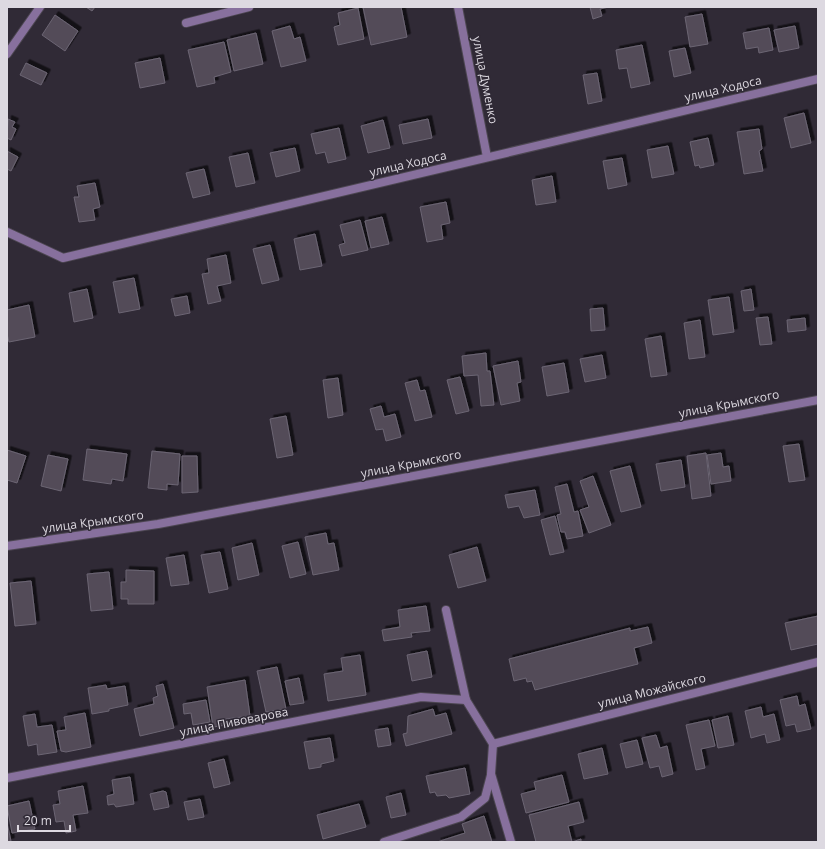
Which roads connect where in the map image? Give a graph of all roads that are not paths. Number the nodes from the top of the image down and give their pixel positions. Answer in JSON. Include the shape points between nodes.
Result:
{"nodes":[{"id":1,"x":40,"y":7,"type":"edge"},
{"id":2,"x":249,"y":7,"type":"edge"},
{"id":3,"x":458,"y":7,"type":"edge"},
{"id":4,"x":186,"y":23,"type":"dead end"},
{"id":5,"x":7,"y":54,"type":"edge"},
{"id":6,"x":818,"y":79,"type":"edge"},
{"id":7,"x":488,"y":157,"type":"junction"},
{"id":8,"x":7,"y":232,"type":"edge"},
{"id":9,"x":818,"y":400,"type":"edge"},
{"id":10,"x":7,"y":546,"type":"edge"},
{"id":11,"x":446,"y":610,"type":"dead end"},
{"id":12,"x":818,"y":662,"type":"edge"},
{"id":13,"x":466,"y":700,"type":"junction"},
{"id":14,"x":493,"y":744,"type":"junction"},
{"id":15,"x":491,"y":774,"type":"junction"},
{"id":16,"x":7,"y":778,"type":"edge"},
{"id":17,"x":384,"y":842,"type":"edge"},
{"id":18,"x":512,"y":842,"type":"edge"}],
"edges":[{"from":1,"to":5,"type":"street"},
{"from":2,"to":4,"type":"street"},
{"from":3,"to":7,"type":"street","name":"улица Думенко"},
{"from":6,"to":7,"type":"street","name":"улица Ходоса"},
{"from":7,"to":8,"type":"street","name":"улица Ходоса","via":[[63,258]]},
{"from":9,"to":10,"type":"street","name":"улица Крымского","via":[[158,524]]},
{"from":11,"to":13,"type":"street"},
{"from":12,"to":14,"type":"street","name":"улица Можайского"},
{"from":13,"to":14,"type":"street"},
{"from":13,"to":16,"type":"street","name":"улица Пивоварова","via":[[421,697]]},
{"from":14,"to":15,"type":"street"},
{"from":15,"to":17,"type":"street","via":[[485,798],[462,817]]},
{"from":15,"to":18,"type":"street"}]}
